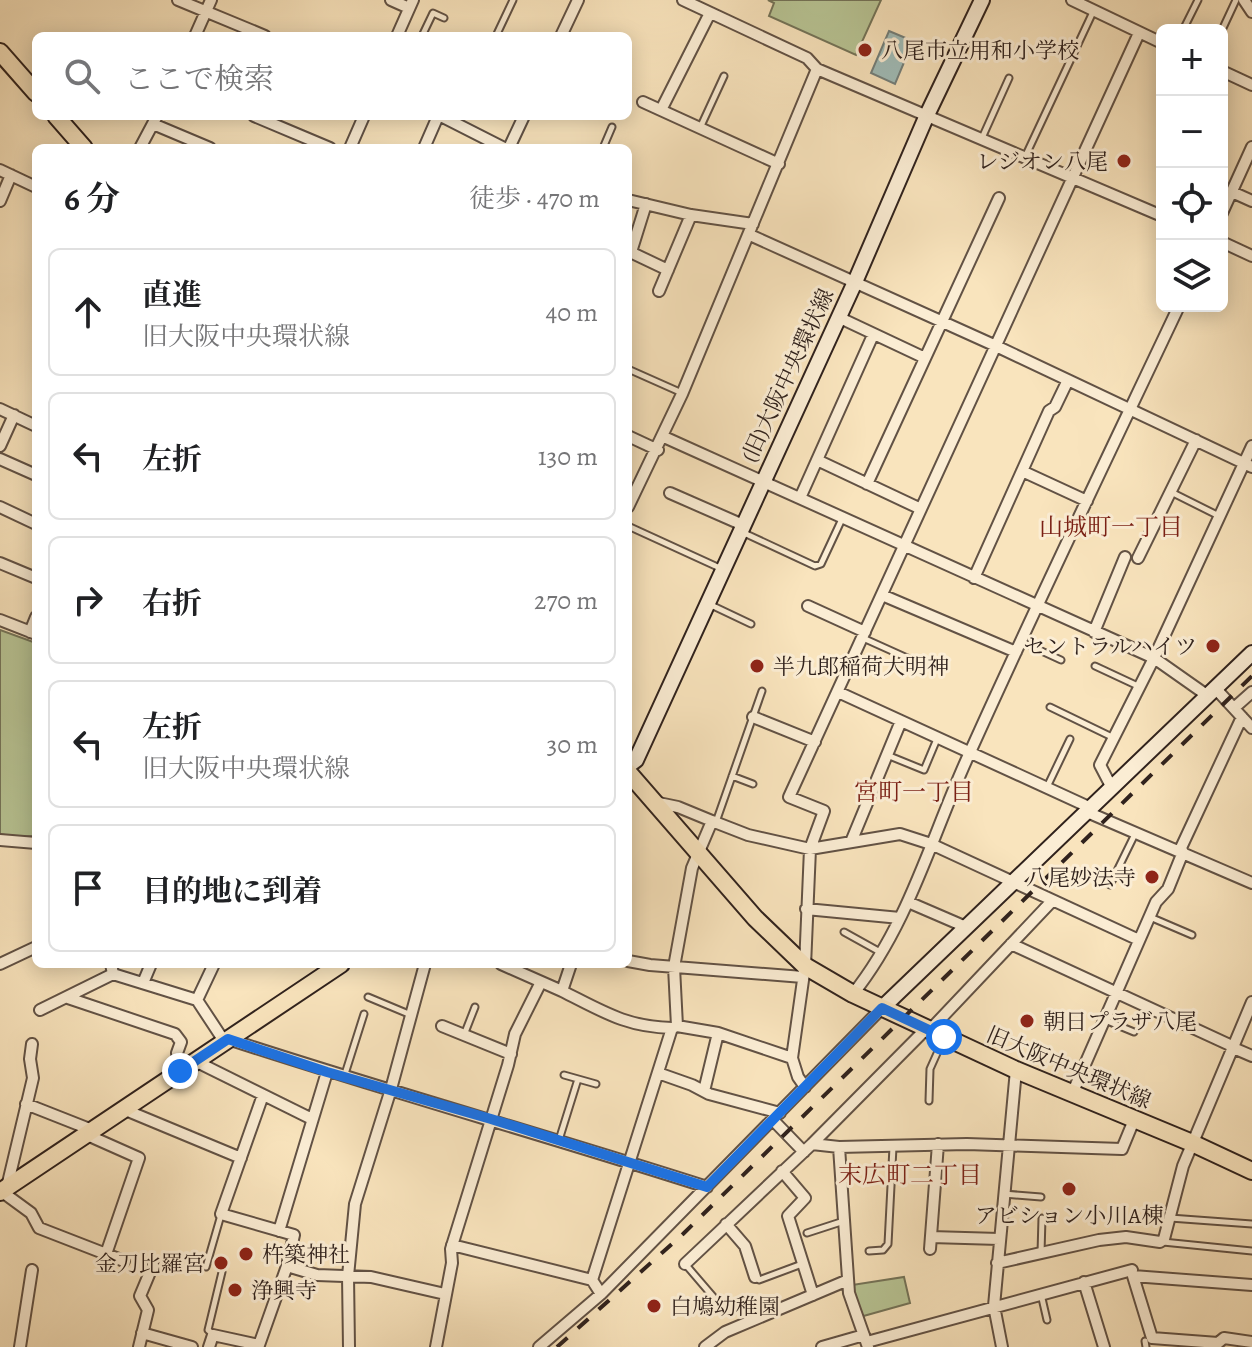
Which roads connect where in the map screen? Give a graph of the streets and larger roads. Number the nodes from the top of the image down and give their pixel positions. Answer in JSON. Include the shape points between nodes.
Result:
{"nodes":[{"id":1,"x":178,"y":0,"type":"edge"},
{"id":2,"x":391,"y":0,"type":"edge"},
{"id":3,"x":578,"y":0,"type":"edge"},
{"id":4,"x":683,"y":0,"type":"edge"},
{"id":5,"x":982,"y":0,"type":"edge"},
{"id":6,"x":1072,"y":0,"type":"edge"},
{"id":7,"x":1244,"y":0,"type":"edge"},
{"id":8,"x":411,"y":4,"type":"edge"},
{"id":9,"x":208,"y":5,"type":"edge"},
{"id":10,"x":1252,"y":12,"type":"edge"},
{"id":11,"x":710,"y":13,"type":"junction"},
{"id":12,"x":197,"y":32,"type":"edge"},
{"id":13,"x":258,"y":32,"type":"edge"},
{"id":14,"x":399,"y":32,"type":"edge"},
{"id":15,"x":563,"y":32,"type":"edge"},
{"id":16,"x":1139,"y":33,"type":"junction"},
{"id":17,"x":1156,"y":40,"type":"edge"},
{"id":18,"x":0,"y":52,"type":"edge"},
{"id":19,"x":817,"y":69,"type":"junction"},
{"id":20,"x":1228,"y":74,"type":"edge"},
{"id":21,"x":1252,"y":85,"type":"edge"},
{"id":22,"x":32,"y":88,"type":"edge"},
{"id":23,"x":643,"y":102,"type":"dead end"},
{"id":24,"x":661,"y":110,"type":"junction"},
{"id":25,"x":927,"y":115,"type":"junction"},
{"id":26,"x":60,"y":120,"type":"edge"},
{"id":27,"x":155,"y":120,"type":"edge"},
{"id":28,"x":264,"y":120,"type":"edge"},
{"id":29,"x":362,"y":120,"type":"edge"},
{"id":30,"x":438,"y":120,"type":"edge"},
{"id":31,"x":457,"y":120,"type":"edge"},
{"id":32,"x":522,"y":120,"type":"edge"},
{"id":33,"x":80,"y":144,"type":"edge"},
{"id":34,"x":142,"y":144,"type":"edge"},
{"id":35,"x":202,"y":144,"type":"edge"},
{"id":36,"x":320,"y":144,"type":"edge"},
{"id":37,"x":352,"y":144,"type":"edge"},
{"id":38,"x":426,"y":144,"type":"edge"},
{"id":39,"x":500,"y":144,"type":"edge"},
{"id":40,"x":509,"y":144,"type":"edge"},
{"id":41,"x":1252,"y":147,"type":"edge"},
{"id":42,"x":779,"y":164,"type":"junction"},
{"id":43,"x":0,"y":170,"type":"edge"},
{"id":44,"x":11,"y":175,"type":"junction"},
{"id":45,"x":1072,"y":177,"type":"junction"},
{"id":46,"x":32,"y":185,"type":"edge"},
{"id":47,"x":1232,"y":192,"type":"junction"},
{"id":48,"x":999,"y":198,"type":"dead end"},
{"id":49,"x":1228,"y":200,"type":"edge"},
{"id":50,"x":0,"y":201,"type":"edge"},
{"id":51,"x":632,"y":201,"type":"edge"},
{"id":52,"x":1252,"y":201,"type":"edge"},
{"id":53,"x":646,"y":204,"type":"junction"},
{"id":54,"x":1156,"y":213,"type":"edge"},
{"id":55,"x":691,"y":215,"type":"junction"},
{"id":56,"x":752,"y":230,"type":"junction"},
{"id":57,"x":1228,"y":245,"type":"edge"},
{"id":58,"x":632,"y":246,"type":"edge"},
{"id":59,"x":632,"y":253,"type":"edge"},
{"id":60,"x":1252,"y":256,"type":"edge"},
{"id":61,"x":668,"y":270,"type":"junction"},
{"id":62,"x":855,"y":282,"type":"junction"},
{"id":63,"x":659,"y":291,"type":"dead end"},
{"id":64,"x":1176,"y":312,"type":"edge"},
{"id":65,"x":838,"y":317,"type":"junction"},
{"id":66,"x":942,"y":322,"type":"junction"},
{"id":67,"x":873,"y":335,"type":"junction"},
{"id":68,"x":996,"y":346,"type":"junction"},
{"id":69,"x":925,"y":358,"type":"junction"},
{"id":70,"x":1068,"y":380,"type":"junction"},
{"id":71,"x":0,"y":409,"type":"edge"},
{"id":72,"x":1130,"y":409,"type":"junction"},
{"id":73,"x":14,"y":415,"type":"junction"},
{"id":74,"x":32,"y":424,"type":"edge"},
{"id":75,"x":664,"y":437,"type":"junction"},
{"id":76,"x":632,"y":438,"type":"edge"},
{"id":77,"x":1196,"y":440,"type":"junction"},
{"id":78,"x":0,"y":446,"type":"edge"},
{"id":79,"x":1252,"y":446,"type":"edge"},
{"id":80,"x":658,"y":450,"type":"junction"},
{"id":81,"x":0,"y":459,"type":"edge"},
{"id":82,"x":817,"y":460,"type":"junction"},
{"id":83,"x":1248,"y":465,"type":"edge"},
{"id":84,"x":1022,"y":471,"type":"junction"},
{"id":85,"x":32,"y":473,"type":"edge"},
{"id":86,"x":762,"y":481,"type":"junction"},
{"id":87,"x":867,"y":484,"type":"junction"},
{"id":88,"x":632,"y":492,"type":"edge"},
{"id":89,"x":670,"y":493,"type":"dead end"},
{"id":90,"x":800,"y":498,"type":"junction"},
{"id":91,"x":1087,"y":501,"type":"junction"},
{"id":92,"x":0,"y":507,"type":"edge"},
{"id":93,"x":921,"y":509,"type":"junction"},
{"id":94,"x":32,"y":522,"type":"edge"},
{"id":95,"x":741,"y":528,"type":"junction"},
{"id":96,"x":904,"y":546,"type":"junction"},
{"id":97,"x":1125,"y":557,"type":"dead end"},
{"id":98,"x":1138,"y":558,"type":"dead end"},
{"id":99,"x":0,"y":563,"type":"edge"},
{"id":100,"x":32,"y":576,"type":"edge"},
{"id":101,"x":974,"y":578,"type":"junction"},
{"id":102,"x":882,"y":595,"type":"junction"},
{"id":103,"x":808,"y":606,"type":"dead end"},
{"id":104,"x":1038,"y":607,"type":"junction"},
{"id":105,"x":0,"y":620,"type":"edge"},
{"id":106,"x":1094,"y":632,"type":"junction"},
{"id":107,"x":32,"y":633,"type":"edge"},
{"id":108,"x":864,"y":635,"type":"junction"},
{"id":109,"x":1019,"y":647,"type":"junction"},
{"id":110,"x":1252,"y":653,"type":"edge"},
{"id":111,"x":1154,"y":658,"type":"junction"},
{"id":112,"x":838,"y":692,"type":"junction"},
{"id":113,"x":1212,"y":692,"type":"junction"},
{"id":114,"x":1252,"y":692,"type":"edge"},
{"id":115,"x":1234,"y":708,"type":"junction"},
{"id":116,"x":753,"y":717,"type":"road end"},
{"id":117,"x":1242,"y":717,"type":"junction"},
{"id":118,"x":901,"y":721,"type":"junction"},
{"id":119,"x":1252,"y":728,"type":"edge"},
{"id":120,"x":815,"y":742,"type":"junction"},
{"id":121,"x":969,"y":752,"type":"junction"},
{"id":122,"x":632,"y":764,"type":"edge"},
{"id":123,"x":632,"y":774,"type":"edge"},
{"id":124,"x":1112,"y":788,"type":"junction"},
{"id":125,"x":654,"y":802,"type":"junction"},
{"id":126,"x":1089,"y":810,"type":"junction"},
{"id":127,"x":714,"y":822,"type":"junction"},
{"id":128,"x":0,"y":840,"type":"edge"},
{"id":129,"x":851,"y":842,"type":"junction"},
{"id":130,"x":32,"y":843,"type":"edge"},
{"id":131,"x":931,"y":844,"type":"junction"},
{"id":132,"x":810,"y":849,"type":"junction"},
{"id":133,"x":1181,"y":851,"type":"junction"},
{"id":134,"x":698,"y":853,"type":"junction"},
{"id":135,"x":1012,"y":882,"type":"junction"},
{"id":136,"x":1252,"y":883,"type":"edge"},
{"id":137,"x":1052,"y":901,"type":"junction"},
{"id":138,"x":908,"y":902,"type":"junction"},
{"id":139,"x":806,"y":909,"type":"junction"},
{"id":140,"x":900,"y":918,"type":"junction"},
{"id":141,"x":966,"y":927,"type":"junction"},
{"id":142,"x":1139,"y":940,"type":"junction"},
{"id":143,"x":1011,"y":944,"type":"junction"},
{"id":144,"x":32,"y":949,"type":"edge"},
{"id":145,"x":632,"y":962,"type":"edge"},
{"id":146,"x":0,"y":964,"type":"edge"},
{"id":147,"x":674,"y":967,"type":"junction"},
{"id":148,"x":149,"y":968,"type":"edge"},
{"id":149,"x":212,"y":968,"type":"edge"},
{"id":150,"x":335,"y":968,"type":"edge"},
{"id":151,"x":424,"y":968,"type":"edge"},
{"id":152,"x":510,"y":968,"type":"edge"},
{"id":153,"x":570,"y":968,"type":"edge"},
{"id":154,"x":112,"y":969,"type":"edge"},
{"id":155,"x":804,"y":971,"type":"junction"},
{"id":156,"x":541,"y":982,"type":"junction"},
{"id":157,"x":143,"y":983,"type":"junction"},
{"id":158,"x":562,"y":991,"type":"junction"},
{"id":159,"x":1116,"y":992,"type":"junction"},
{"id":160,"x":853,"y":994,"type":"junction"},
{"id":161,"x":68,"y":998,"type":"junction"},
{"id":162,"x":197,"y":1000,"type":"junction"},
{"id":163,"x":1252,"y":1002,"type":"edge"},
{"id":164,"x":882,"y":1008,"type":"junction"},
{"id":165,"x":40,"y":1010,"type":"dead end"},
{"id":166,"x":442,"y":1026,"type":"dead end"},
{"id":167,"x":674,"y":1027,"type":"junction"},
{"id":168,"x":934,"y":1032,"type":"junction"},
{"id":169,"x":718,"y":1033,"type":"junction"},
{"id":170,"x":226,"y":1040,"type":"junction"},
{"id":171,"x":32,"y":1044,"type":"dead end"},
{"id":172,"x":1232,"y":1046,"type":"junction"},
{"id":173,"x":511,"y":1054,"type":"junction"},
{"id":174,"x":1252,"y":1056,"type":"edge"},
{"id":175,"x":792,"y":1058,"type":"junction"},
{"id":176,"x":195,"y":1061,"type":"junction"},
{"id":177,"x":1016,"y":1070,"type":"junction"},
{"id":178,"x":180,"y":1071,"type":"junction"},
{"id":179,"x":327,"y":1072,"type":"junction"},
{"id":180,"x":658,"y":1073,"type":"junction"},
{"id":181,"x":805,"y":1087,"type":"junction"},
{"id":182,"x":391,"y":1089,"type":"junction"},
{"id":183,"x":704,"y":1091,"type":"junction"},
{"id":184,"x":1072,"y":1094,"type":"junction"},
{"id":185,"x":263,"y":1095,"type":"junction"},
{"id":186,"x":26,"y":1104,"type":"junction"},
{"id":187,"x":123,"y":1109,"type":"junction"},
{"id":188,"x":776,"y":1117,"type":"junction"},
{"id":189,"x":312,"y":1119,"type":"junction"},
{"id":190,"x":491,"y":1119,"type":"junction"},
{"id":191,"x":1134,"y":1120,"type":"junction"},
{"id":192,"x":89,"y":1132,"type":"junction"},
{"id":193,"x":1192,"y":1143,"type":"junction"},
{"id":194,"x":938,"y":1144,"type":"junction"},
{"id":195,"x":1007,"y":1146,"type":"junction"},
{"id":196,"x":839,"y":1147,"type":"junction"},
{"id":197,"x":808,"y":1148,"type":"junction"},
{"id":198,"x":241,"y":1158,"type":"junction"},
{"id":199,"x":630,"y":1162,"type":"junction"},
{"id":200,"x":782,"y":1171,"type":"junction"},
{"id":201,"x":1252,"y":1171,"type":"edge"},
{"id":202,"x":707,"y":1187,"type":"junction"},
{"id":203,"x":3,"y":1190,"type":"edge"},
{"id":204,"x":726,"y":1224,"type":"junction"},
{"id":205,"x":279,"y":1231,"type":"junction"},
{"id":206,"x":931,"y":1237,"type":"junction"},
{"id":207,"x":999,"y":1239,"type":"junction"},
{"id":208,"x":452,"y":1245,"type":"junction"},
{"id":209,"x":930,"y":1249,"type":"dead end"},
{"id":210,"x":106,"y":1254,"type":"junction"},
{"id":211,"x":124,"y":1261,"type":"dead end"},
{"id":212,"x":997,"y":1263,"type":"junction"},
{"id":213,"x":685,"y":1264,"type":"road end"},
{"id":214,"x":153,"y":1265,"type":"dead end"},
{"id":215,"x":287,"y":1266,"type":"junction"},
{"id":216,"x":32,"y":1270,"type":"dead end"},
{"id":217,"x":1132,"y":1270,"type":"dead end"},
{"id":218,"x":348,"y":1276,"type":"junction"},
{"id":219,"x":755,"y":1277,"type":"road end"},
{"id":220,"x":592,"y":1280,"type":"junction"},
{"id":221,"x":848,"y":1280,"type":"junction"},
{"id":222,"x":1084,"y":1282,"type":"junction"},
{"id":223,"x":1252,"y":1285,"type":"edge"},
{"id":224,"x":445,"y":1294,"type":"junction"},
{"id":225,"x":601,"y":1294,"type":"junction"},
{"id":226,"x":813,"y":1295,"type":"junction"},
{"id":227,"x":994,"y":1306,"type":"junction"},
{"id":228,"x":142,"y":1333,"type":"junction"},
{"id":229,"x":866,"y":1342,"type":"edge"},
{"id":230,"x":1252,"y":1342,"type":"edge"},
{"id":231,"x":20,"y":1347,"type":"edge"},
{"id":232,"x":139,"y":1347,"type":"edge"},
{"id":233,"x":192,"y":1347,"type":"edge"},
{"id":234,"x":209,"y":1347,"type":"edge"},
{"id":235,"x":349,"y":1347,"type":"edge"},
{"id":236,"x":436,"y":1347,"type":"edge"},
{"id":237,"x":539,"y":1347,"type":"edge"},
{"id":238,"x":705,"y":1347,"type":"edge"},
{"id":239,"x":822,"y":1347,"type":"edge"},
{"id":240,"x":1002,"y":1347,"type":"edge"},
{"id":241,"x":1104,"y":1347,"type":"edge"}],
"edges":[{"from":1,"to":9,"type":"street"},
{"from":2,"to":8,"type":"street"},
{"from":3,"to":15,"type":"street"},
{"from":4,"to":11,"type":"street"},
{"from":5,"to":25,"type":"street","name":"(旧)大阪中央環状線"},
{"from":6,"to":16,"type":"street"},
{"from":7,"to":10,"type":"street"},
{"from":8,"to":14,"type":"street"},
{"from":9,"to":12,"type":"street"},
{"from":9,"to":13,"type":"street"},
{"from":11,"to":19,"type":"street","via":[[807,58]]},
{"from":11,"to":24,"type":"street"},
{"from":16,"to":17,"type":"street"},
{"from":16,"to":45,"type":"street"},
{"from":18,"to":22,"type":"main road"},
{"from":19,"to":25,"type":"street"},
{"from":19,"to":42,"type":"street"},
{"from":20,"to":21,"type":"street"},
{"from":23,"to":24,"type":"street"},
{"from":24,"to":42,"type":"street"},
{"from":25,"to":45,"type":"street"},
{"from":25,"to":62,"type":"street","name":"(旧)大阪中央環状線"},
{"from":26,"to":33,"type":"main road"},
{"from":27,"to":34,"type":"street"},
{"from":27,"to":35,"type":"street"},
{"from":28,"to":36,"type":"street"},
{"from":29,"to":37,"type":"street"},
{"from":30,"to":38,"type":"street"},
{"from":31,"to":39,"type":"street"},
{"from":32,"to":40,"type":"street"},
{"from":41,"to":47,"type":"street"},
{"from":42,"to":56,"type":"street"},
{"from":43,"to":44,"type":"street"},
{"from":44,"to":46,"type":"street"},
{"from":44,"to":50,"type":"street"},
{"from":45,"to":54,"type":"street"},
{"from":45,"to":68,"type":"street"},
{"from":47,"to":49,"type":"street"},
{"from":47,"to":52,"type":"street"},
{"from":48,"to":66,"type":"street"},
{"from":51,"to":53,"type":"street"},
{"from":53,"to":55,"type":"street"},
{"from":53,"to":58,"type":"street"},
{"from":55,"to":56,"type":"street"},
{"from":55,"to":61,"type":"street"},
{"from":56,"to":62,"type":"street"},
{"from":56,"to":75,"type":"street"},
{"from":57,"to":60,"type":"street"},
{"from":59,"to":61,"type":"street"},
{"from":61,"to":63,"type":"street"},
{"from":62,"to":65,"type":"street","name":"(旧)大阪中央環状線"},
{"from":62,"to":66,"type":"street"},
{"from":64,"to":72,"type":"street"},
{"from":65,"to":67,"type":"street"},
{"from":65,"to":86,"type":"street","name":"(旧)大阪中央環状線"},
{"from":66,"to":68,"type":"street"},
{"from":66,"to":69,"type":"street"},
{"from":67,"to":69,"type":"street"},
{"from":67,"to":82,"type":"street"},
{"from":68,"to":70,"type":"street"},
{"from":68,"to":93,"type":"street"},
{"from":69,"to":87,"type":"street"},
{"from":70,"to":72,"type":"street"},
{"from":70,"to":84,"type":"street"},
{"from":71,"to":73,"type":"street"},
{"from":72,"to":77,"type":"street"},
{"from":72,"to":91,"type":"street"},
{"from":73,"to":74,"type":"street"},
{"from":73,"to":78,"type":"street"},
{"from":75,"to":80,"type":"street"},
{"from":75,"to":86,"type":"street"},
{"from":76,"to":80,"type":"street"},
{"from":77,"to":83,"type":"street"},
{"from":77,"to":98,"type":"street"},
{"from":79,"to":83,"type":"street"},
{"from":80,"to":88,"type":"street"},
{"from":81,"to":85,"type":"street"},
{"from":82,"to":87,"type":"street"},
{"from":82,"to":90,"type":"street"},
{"from":83,"to":111,"type":"street"},
{"from":84,"to":91,"type":"street"},
{"from":84,"to":101,"type":"street"},
{"from":86,"to":90,"type":"street"},
{"from":86,"to":95,"type":"street","name":"(旧)大阪中央環状線"},
{"from":87,"to":93,"type":"street"},
{"from":89,"to":95,"type":"street"},
{"from":90,"to":96,"type":"street"},
{"from":91,"to":104,"type":"street"},
{"from":92,"to":94,"type":"street"},
{"from":93,"to":96,"type":"street"},
{"from":95,"to":122,"type":"street","name":"(旧)大阪中央環状線"},
{"from":96,"to":101,"type":"street"},
{"from":96,"to":102,"type":"street"},
{"from":97,"to":106,"type":"street"},
{"from":99,"to":100,"type":"street"},
{"from":101,"to":104,"type":"street"},
{"from":102,"to":108,"type":"street"},
{"from":102,"to":109,"type":"street"},
{"from":103,"to":108,"type":"street"},
{"from":104,"to":106,"type":"street"},
{"from":104,"to":109,"type":"street"},
{"from":105,"to":107,"type":"street"},
{"from":106,"to":111,"type":"street"},
{"from":108,"to":112,"type":"street"},
{"from":109,"to":121,"type":"street"},
{"from":110,"to":113,"type":"street"},
{"from":111,"to":113,"type":"street"},
{"from":111,"to":124,"type":"street","via":[[1100,765]]},
{"from":112,"to":118,"type":"street"},
{"from":112,"to":120,"type":"street"},
{"from":113,"to":115,"type":"street"},
{"from":113,"to":124,"type":"street"},
{"from":114,"to":115,"type":"street"},
{"from":115,"to":117,"type":"street"},
{"from":116,"to":120,"type":"street"},
{"from":117,"to":119,"type":"street"},
{"from":117,"to":133,"type":"street"},
{"from":118,"to":121,"type":"street"},
{"from":118,"to":129,"type":"street"},
{"from":120,"to":132,"type":"street","via":[[789,797],[824,811]]},
{"from":121,"to":126,"type":"street"},
{"from":121,"to":131,"type":"street"},
{"from":123,"to":125,"type":"main road","name":"旧大阪中央環状線"},
{"from":124,"to":126,"type":"street"},
{"from":125,"to":127,"type":"street"},
{"from":125,"to":134,"type":"main road","name":"旧大阪中央環状線"},
{"from":126,"to":133,"type":"street"},
{"from":126,"to":135,"type":"street"},
{"from":127,"to":132,"type":"street"},
{"from":127,"to":134,"type":"street"},
{"from":128,"to":130,"type":"street"},
{"from":129,"to":131,"type":"street","via":[[900,834]]},
{"from":129,"to":132,"type":"street"},
{"from":131,"to":135,"type":"street"},
{"from":131,"to":138,"type":"street"},
{"from":132,"to":139,"type":"street"},
{"from":133,"to":136,"type":"street"},
{"from":133,"to":142,"type":"street","via":[[1168,889],[1156,902]]},
{"from":134,"to":147,"type":"street"},
{"from":134,"to":155,"type":"main road","name":"旧大阪中央環状線"},
{"from":135,"to":137,"type":"street"},
{"from":135,"to":141,"type":"street"},
{"from":137,"to":142,"type":"street"},
{"from":137,"to":143,"type":"street"},
{"from":138,"to":140,"type":"street"},
{"from":138,"to":141,"type":"street"},
{"from":139,"to":140,"type":"street"},
{"from":139,"to":155,"type":"street"},
{"from":140,"to":160,"type":"street"},
{"from":141,"to":164,"type":"street"},
{"from":142,"to":159,"type":"street"},
{"from":143,"to":159,"type":"street"},
{"from":143,"to":168,"type":"street"},
{"from":144,"to":146,"type":"street"},
{"from":145,"to":147,"type":"street"},
{"from":147,"to":155,"type":"street"},
{"from":147,"to":167,"type":"street"},
{"from":148,"to":157,"type":"street"},
{"from":149,"to":162,"type":"street"},
{"from":150,"to":170,"type":"main road"},
{"from":151,"to":182,"type":"street"},
{"from":152,"to":156,"type":"street"},
{"from":153,"to":158,"type":"street"},
{"from":154,"to":157,"type":"street"},
{"from":154,"to":161,"type":"street"},
{"from":155,"to":160,"type":"main road","name":"旧大阪中央環状線"},
{"from":155,"to":175,"type":"street"},
{"from":156,"to":158,"type":"street"},
{"from":156,"to":173,"type":"street"},
{"from":157,"to":162,"type":"street"},
{"from":158,"to":167,"type":"street","via":[[629,1023]]},
{"from":159,"to":172,"type":"street"},
{"from":159,"to":184,"type":"street"},
{"from":160,"to":164,"type":"main road","name":"旧大阪中央環状線"},
{"from":161,"to":165,"type":"street"},
{"from":161,"to":178,"type":"street","via":[[175,1034],[181,1042]]},
{"from":162,"to":170,"type":"street"},
{"from":163,"to":172,"type":"street"},
{"from":164,"to":168,"type":"main road","name":"旧大阪中央環状線"},
{"from":164,"to":181,"type":"street"},
{"from":166,"to":173,"type":"street"},
{"from":167,"to":169,"type":"street"},
{"from":167,"to":180,"type":"street"},
{"from":168,"to":177,"type":"main road","name":"旧大阪中央環状線"},
{"from":168,"to":197,"type":"street"},
{"from":169,"to":175,"type":"street"},
{"from":169,"to":183,"type":"street"},
{"from":170,"to":176,"type":"main road"},
{"from":170,"to":179,"type":"street"},
{"from":171,"to":186,"type":"street","via":[[33,1078]]},
{"from":172,"to":174,"type":"street"},
{"from":172,"to":193,"type":"street"},
{"from":173,"to":190,"type":"street"},
{"from":175,"to":181,"type":"street"},
{"from":176,"to":178,"type":"main road"},
{"from":176,"to":185,"type":"street"},
{"from":177,"to":184,"type":"main road","name":"旧大阪中央環状線"},
{"from":177,"to":195,"type":"street"},
{"from":178,"to":187,"type":"main road"},
{"from":179,"to":182,"type":"street"},
{"from":179,"to":189,"type":"street"},
{"from":180,"to":183,"type":"street"},
{"from":180,"to":199,"type":"street"},
{"from":181,"to":188,"type":"street"},
{"from":182,"to":190,"type":"street"},
{"from":182,"to":218,"type":"street","via":[[355,1204]]},
{"from":183,"to":188,"type":"street"},
{"from":184,"to":191,"type":"main road","name":"旧大阪中央環状線"},
{"from":185,"to":189,"type":"street"},
{"from":185,"to":198,"type":"street"},
{"from":186,"to":192,"type":"street"},
{"from":186,"to":203,"type":"street"},
{"from":187,"to":192,"type":"main road"},
{"from":187,"to":198,"type":"street"},
{"from":188,"to":197,"type":"street"},
{"from":188,"to":202,"type":"street"},
{"from":189,"to":205,"type":"street"},
{"from":190,"to":199,"type":"street"},
{"from":190,"to":208,"type":"street"},
{"from":191,"to":193,"type":"main road","name":"旧大阪中央環状線"},
{"from":191,"to":195,"type":"street","via":[[1122,1149]]},
{"from":192,"to":203,"type":"main road"},
{"from":192,"to":210,"type":"street","via":[[139,1158]]},
{"from":193,"to":201,"type":"main road","name":"旧大阪中央環状線"},
{"from":193,"to":212,"type":"street","via":[[1162,1241],[1099,1240]]},
{"from":194,"to":195,"type":"street"},
{"from":194,"to":196,"type":"street"},
{"from":194,"to":206,"type":"street"},
{"from":195,"to":207,"type":"street"},
{"from":196,"to":197,"type":"street"},
{"from":196,"to":221,"type":"street"},
{"from":197,"to":200,"type":"street"},
{"from":198,"to":205,"type":"street","via":[[221,1214]]},
{"from":199,"to":202,"type":"street"},
{"from":199,"to":220,"type":"street"},
{"from":200,"to":204,"type":"street"},
{"from":200,"to":226,"type":"street","via":[[805,1198],[788,1216]]},
{"from":202,"to":225,"type":"street"},
{"from":203,"to":210,"type":"street","via":[[31,1213],[39,1228]]},
{"from":204,"to":213,"type":"street"},
{"from":204,"to":219,"type":"street","via":[[745,1246]]},
{"from":205,"to":215,"type":"street","via":[[294,1235]]},
{"from":206,"to":207,"type":"street"},
{"from":206,"to":209,"type":"street"},
{"from":207,"to":212,"type":"street"},
{"from":208,"to":220,"type":"street"},
{"from":208,"to":224,"type":"street"},
{"from":210,"to":211,"type":"street"},
{"from":212,"to":227,"type":"street"},
{"from":214,"to":228,"type":"street","via":[[140,1296],[148,1310]]},
{"from":215,"to":218,"type":"street","via":[[317,1275]]},
{"from":215,"to":234,"type":"street","via":[[259,1345],[213,1335]]},
{"from":216,"to":231,"type":"street"},
{"from":217,"to":222,"type":"street"},
{"from":218,"to":224,"type":"street"},
{"from":218,"to":235,"type":"street"},
{"from":220,"to":225,"type":"street"},
{"from":221,"to":226,"type":"street"},
{"from":221,"to":229,"type":"street"},
{"from":222,"to":227,"type":"street"},
{"from":222,"to":241,"type":"street"},
{"from":223,"to":230,"type":"street","via":[[1133,1276],[1152,1338]]},
{"from":224,"to":236,"type":"street"},
{"from":225,"to":237,"type":"street"},
{"from":226,"to":238,"type":"street","via":[[725,1332]]},
{"from":227,"to":229,"type":"street"},
{"from":227,"to":240,"type":"street"},
{"from":228,"to":232,"type":"street"},
{"from":228,"to":233,"type":"street"},
{"from":229,"to":239,"type":"street"}]}
